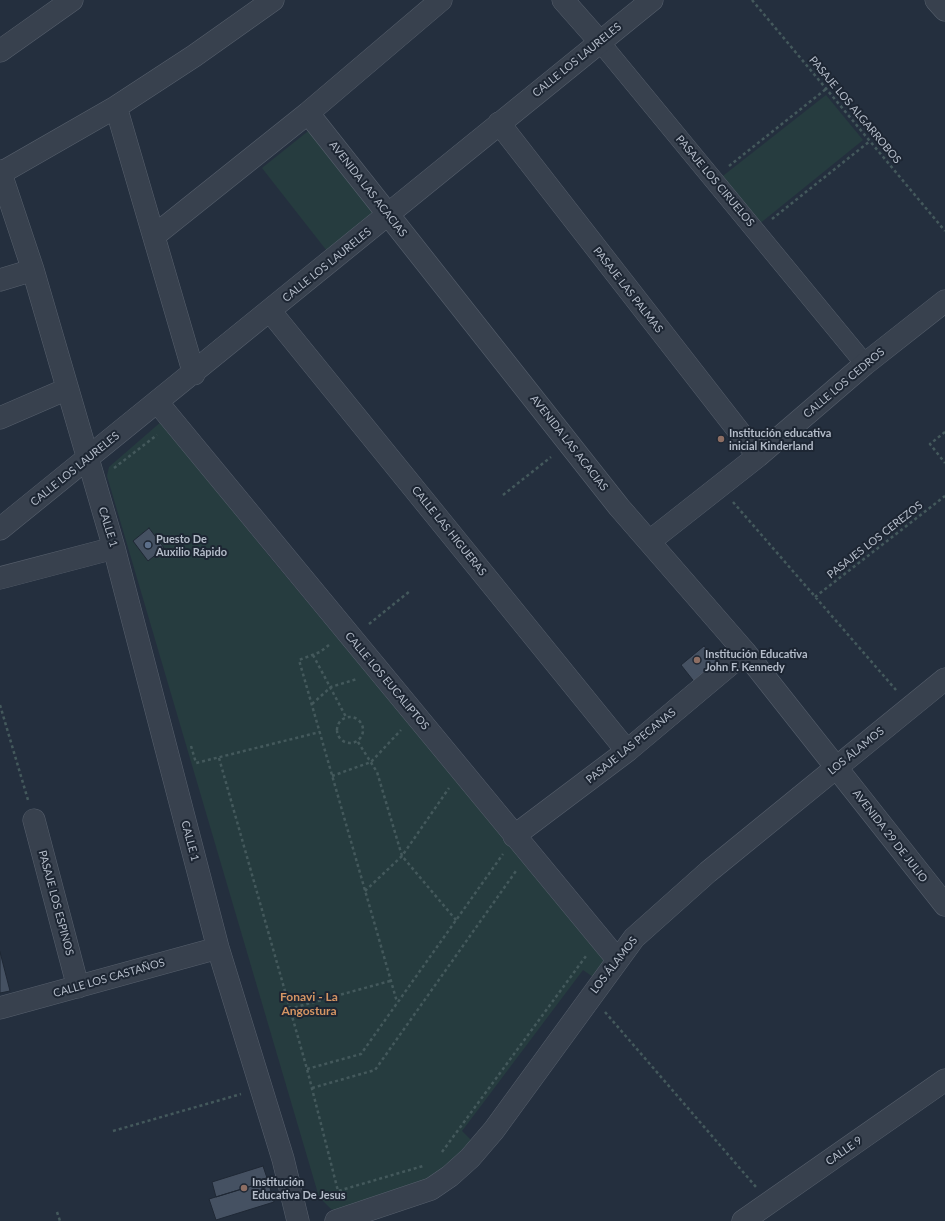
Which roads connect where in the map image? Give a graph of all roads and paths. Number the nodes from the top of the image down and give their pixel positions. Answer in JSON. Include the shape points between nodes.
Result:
{"nodes":[{"id":1,"x":72,"y":0,"type":"edge"},
{"id":2,"x":273,"y":0,"type":"edge"},
{"id":3,"x":441,"y":0,"type":"edge"},
{"id":4,"x":563,"y":0,"type":"edge"},
{"id":5,"x":652,"y":0,"type":"edge"},
{"id":6,"x":752,"y":0,"type":"edge"},
{"id":7,"x":936,"y":0,"type":"edge"},
{"id":8,"x":945,"y":10,"type":"edge"},
{"id":9,"x":600,"y":42,"type":"junction"},
{"id":10,"x":0,"y":51,"type":"edge"},
{"id":11,"x":826,"y":89,"type":"junction"},
{"id":12,"x":116,"y":107,"type":"junction"},
{"id":13,"x":308,"y":113,"type":"junction"},
{"id":14,"x":498,"y":123,"type":"junction"},
{"id":15,"x":870,"y":141,"type":"junction"},
{"id":16,"x":0,"y":172,"type":"edge"},
{"id":17,"x":713,"y":179,"type":"junction"},
{"id":18,"x":388,"y":215,"type":"junction"},
{"id":19,"x":945,"y":231,"type":"edge"},
{"id":20,"x":756,"y":232,"type":"junction"},
{"id":21,"x":154,"y":236,"type":"junction"},
{"id":22,"x":32,"y":270,"type":"junction"},
{"id":23,"x":0,"y":280,"type":"edge"},
{"id":24,"x":945,"y":301,"type":"edge"},
{"id":25,"x":270,"y":311,"type":"junction"},
{"id":26,"x":865,"y":364,"type":"junction"},
{"id":27,"x":194,"y":374,"type":"junction"},
{"id":28,"x":67,"y":388,"type":"junction"},
{"id":29,"x":158,"y":402,"type":"junction"},
{"id":30,"x":0,"y":418,"type":"edge"},
{"id":31,"x":945,"y":432,"type":"edge"},
{"id":32,"x":161,"y":433,"type":"dead end"},
{"id":33,"x":568,"y":443,"type":"junction"},
{"id":34,"x":758,"y":456,"type":"junction"},
{"id":35,"x":87,"y":459,"type":"junction"},
{"id":36,"x":945,"y":463,"type":"edge"},
{"id":37,"x":114,"y":474,"type":"dead end"},
{"id":38,"x":719,"y":486,"type":"junction"},
{"id":39,"x":503,"y":495,"type":"dead end"},
{"id":40,"x":945,"y":496,"type":"edge"},
{"id":41,"x":0,"y":529,"type":"edge"},
{"id":42,"x":650,"y":541,"type":"junction"},
{"id":43,"x":114,"y":548,"type":"junction"},
{"id":44,"x":0,"y":578,"type":"edge"},
{"id":45,"x":410,"y":591,"type":"dead end"},
{"id":46,"x":815,"y":597,"type":"junction"},
{"id":47,"x":342,"y":640,"type":"junction"},
{"id":48,"x":745,"y":652,"type":"junction"},
{"id":49,"x":313,"y":655,"type":"junction"},
{"id":50,"x":362,"y":677,"type":"dead end"},
{"id":51,"x":945,"y":679,"type":"edge"},
{"id":52,"x":331,"y":687,"type":"junction"},
{"id":53,"x":312,"y":704,"type":"junction"},
{"id":54,"x":0,"y":705,"type":"edge"},
{"id":55,"x":911,"y":707,"type":"junction"},
{"id":56,"x":346,"y":717,"type":"junction"},
{"id":57,"x":404,"y":727,"type":"dead end"},
{"id":58,"x":320,"y":732,"type":"junction"},
{"id":59,"x":358,"y":742,"type":"junction"},
{"id":60,"x":191,"y":746,"type":"dead end"},
{"id":61,"x":627,"y":751,"type":"junction"},
{"id":62,"x":220,"y":758,"type":"junction"},
{"id":63,"x":371,"y":762,"type":"junction"},
{"id":64,"x":836,"y":768,"type":"junction"},
{"id":65,"x":332,"y":776,"type":"junction"},
{"id":66,"x":452,"y":784,"type":"dead end"},
{"id":67,"x":34,"y":820,"type":"joint"},
{"id":68,"x":510,"y":843,"type":"junction"},
{"id":69,"x":402,"y":856,"type":"junction"},
{"id":70,"x":520,"y":865,"type":"dead end"},
{"id":71,"x":365,"y":890,"type":"junction"},
{"id":72,"x":941,"y":891,"type":"edge"},
{"id":73,"x":456,"y":920,"type":"junction"},
{"id":74,"x":218,"y":948,"type":"junction"},
{"id":75,"x":591,"y":950,"type":"dead end"},
{"id":76,"x":617,"y":959,"type":"junction"},
{"id":77,"x":390,"y":981,"type":"junction"},
{"id":78,"x":78,"y":987,"type":"junction"},
{"id":79,"x":591,"y":995,"type":"junction"},
{"id":80,"x":397,"y":1002,"type":"junction"},
{"id":81,"x":0,"y":1008,"type":"edge"},
{"id":82,"x":289,"y":1008,"type":"junction"},
{"id":83,"x":307,"y":1070,"type":"junction"},
{"id":84,"x":945,"y":1080,"type":"edge"},
{"id":85,"x":262,"y":1088,"type":"junction"},
{"id":86,"x":312,"y":1088,"type":"junction"},
{"id":87,"x":113,"y":1131,"type":"dead end"},
{"id":88,"x":438,"y":1157,"type":"dead end"},
{"id":89,"x":426,"y":1165,"type":"dead end"},
{"id":90,"x":769,"y":1203,"type":"junction"},
{"id":91,"x":58,"y":1212,"type":"dead end"},
{"id":92,"x":60,"y":1221,"type":"edge"},
{"id":93,"x":298,"y":1221,"type":"edge"},
{"id":94,"x":336,"y":1221,"type":"edge"},
{"id":95,"x":743,"y":1221,"type":"edge"}],
"edges":[{"from":1,"to":10,"type":"street"},
{"from":2,"to":12,"type":"street"},
{"from":3,"to":13,"type":"street"},
{"from":4,"to":9,"type":"street","name":"PASAJE LOS CIRUELOS"},
{"from":5,"to":9,"type":"street","name":"CALLE LOS LAURELES"},
{"from":6,"to":11,"type":"path","name":"PASAJE LOS ALGARROBOS"},
{"from":7,"to":8,"type":"street"},
{"from":9,"to":14,"type":"street","name":"CALLE LOS LAURELES"},
{"from":9,"to":17,"type":"street","name":"PASAJE LOS CIRUELOS"},
{"from":11,"to":15,"type":"path","name":"PASAJE LOS ALGARROBOS"},
{"from":11,"to":17,"type":"path"},
{"from":12,"to":16,"type":"street"},
{"from":12,"to":21,"type":"street"},
{"from":13,"to":18,"type":"street","name":"AVENIDA LAS ACACIAS"},
{"from":13,"to":21,"type":"street"},
{"from":14,"to":18,"type":"street","name":"CALLE LOS LAURELES"},
{"from":14,"to":34,"type":"street","name":"PASAJE LAS PALMAS"},
{"from":15,"to":19,"type":"path","name":"PASAJE LOS ALGARROBOS"},
{"from":15,"to":20,"type":"path"},
{"from":16,"to":22,"type":"street","name":"CALLE 1"},
{"from":17,"to":20,"type":"street","name":"PASAJE LOS CIRUELOS"},
{"from":18,"to":25,"type":"street","name":"CALLE LOS LAURELES"},
{"from":18,"to":33,"type":"street","name":"AVENIDA LAS ACACIAS"},
{"from":20,"to":26,"type":"street","name":"PASAJE LOS CIRUELOS"},
{"from":21,"to":27,"type":"street"},
{"from":22,"to":23,"type":"street"},
{"from":22,"to":28,"type":"street","name":"CALLE 1"},
{"from":24,"to":26,"type":"street","name":"CALLE LOS CEDROS"},
{"from":25,"to":27,"type":"street","name":"CALLE LOS LAURELES"},
{"from":25,"to":61,"type":"street","name":"CALLE LAS HIGUERAS"},
{"from":26,"to":34,"type":"street","name":"CALLE LOS CEDROS"},
{"from":27,"to":29,"type":"street","name":"CALLE LOS LAURELES"},
{"from":28,"to":30,"type":"street"},
{"from":28,"to":35,"type":"street","name":"CALLE 1"},
{"from":29,"to":35,"type":"street","name":"CALLE LOS LAURELES"},
{"from":29,"to":47,"type":"street","name":"CALLE LOS EUCALIPTOS"},
{"from":31,"to":36,"type":"path","via":[[930,444]]},
{"from":32,"to":37,"type":"path","via":[[114,468]]},
{"from":33,"to":39,"type":"path"},
{"from":33,"to":42,"type":"street","name":"AVENIDA LAS ACACIAS"},
{"from":34,"to":38,"type":"street","name":"CALLE LOS CEDROS"},
{"from":35,"to":41,"type":"street","name":"CALLE LOS LAURELES"},
{"from":35,"to":43,"type":"street","name":"CALLE 1"},
{"from":38,"to":42,"type":"street","name":"CALLE LOS CEDROS"},
{"from":38,"to":46,"type":"path"},
{"from":40,"to":46,"type":"path","name":"PASAJES LOS CEREZOS"},
{"from":42,"to":48,"type":"street","name":"AVENIDA LAS ACACIAS"},
{"from":43,"to":44,"type":"street"},
{"from":43,"to":74,"type":"street","name":"CALLE 1"},
{"from":45,"to":47,"type":"path"},
{"from":46,"to":55,"type":"path"},
{"from":47,"to":49,"type":"path"},
{"from":47,"to":68,"type":"street","name":"CALLE LOS EUCALIPTOS"},
{"from":48,"to":61,"type":"street","name":"PASAJE LAS PECANAS"},
{"from":48,"to":64,"type":"street","name":"AVENIDA LAS ACACIAS"},
{"from":49,"to":52,"type":"path"},
{"from":49,"to":53,"type":"path","via":[[299,660]]},
{"from":50,"to":52,"type":"path"},
{"from":51,"to":55,"type":"street","name":"LOS ÁLAMOS"},
{"from":52,"to":53,"type":"path"},
{"from":52,"to":56,"type":"path"},
{"from":53,"to":58,"type":"path"},
{"from":54,"to":67,"type":"path"},
{"from":55,"to":64,"type":"street","name":"LOS ÁLAMOS"},
{"from":56,"to":59,"type":"path","via":[[353,717],[362,725],[364,731]]},
{"from":56,"to":59,"type":"path","via":[[338,724],[337,734],[345,744]]},
{"from":57,"to":63,"type":"path"},
{"from":58,"to":62,"type":"path"},
{"from":58,"to":65,"type":"path"},
{"from":59,"to":63,"type":"path"},
{"from":60,"to":62,"type":"path","via":[[196,763]]},
{"from":61,"to":68,"type":"street","name":"PASAJE LAS PECANAS"},
{"from":62,"to":82,"type":"path"},
{"from":63,"to":65,"type":"path"},
{"from":63,"to":69,"type":"path"},
{"from":64,"to":72,"type":"street","name":"AVENIDA 29 DE JULIO"},
{"from":64,"to":76,"type":"street","name":"LOS ÁLAMOS","via":[[708,872],[634,938]]},
{"from":65,"to":71,"type":"path"},
{"from":66,"to":69,"type":"path"},
{"from":67,"to":78,"type":"street","name":"PASAJE LOS ESPINOS"},
{"from":68,"to":73,"type":"path"},
{"from":68,"to":76,"type":"street","name":"CALLE LOS EUCALIPTOS"},
{"from":69,"to":71,"type":"path"},
{"from":69,"to":73,"type":"path"},
{"from":70,"to":86,"type":"path","via":[[375,1070]]},
{"from":71,"to":77,"type":"path"},
{"from":73,"to":80,"type":"path"},
{"from":74,"to":78,"type":"street","name":"CALLE LOS CASTAÑOS"},
{"from":74,"to":85,"type":"street","name":"CALLE 1"},
{"from":75,"to":88,"type":"path"},
{"from":76,"to":79,"type":"street","name":"LOS ÁLAMOS"},
{"from":77,"to":80,"type":"path"},
{"from":77,"to":82,"type":"path"},
{"from":78,"to":81,"type":"street","name":"CALLE LOS CASTAÑOS"},
{"from":79,"to":90,"type":"path"},
{"from":79,"to":94,"type":"street","name":"LOS ÁLAMOS","via":[[494,1130],[470,1158],[450,1176],[431,1189]]},
{"from":80,"to":83,"type":"path","via":[[361,1054]]},
{"from":82,"to":83,"type":"path"},
{"from":83,"to":86,"type":"path"},
{"from":84,"to":90,"type":"street","name":"CALLE 9"},
{"from":85,"to":87,"type":"path"},
{"from":85,"to":93,"type":"street","name":"CALLE 1"},
{"from":86,"to":89,"type":"path","via":[[338,1191]]},
{"from":90,"to":95,"type":"street","name":"CALLE 9"},
{"from":91,"to":92,"type":"path"}]}
